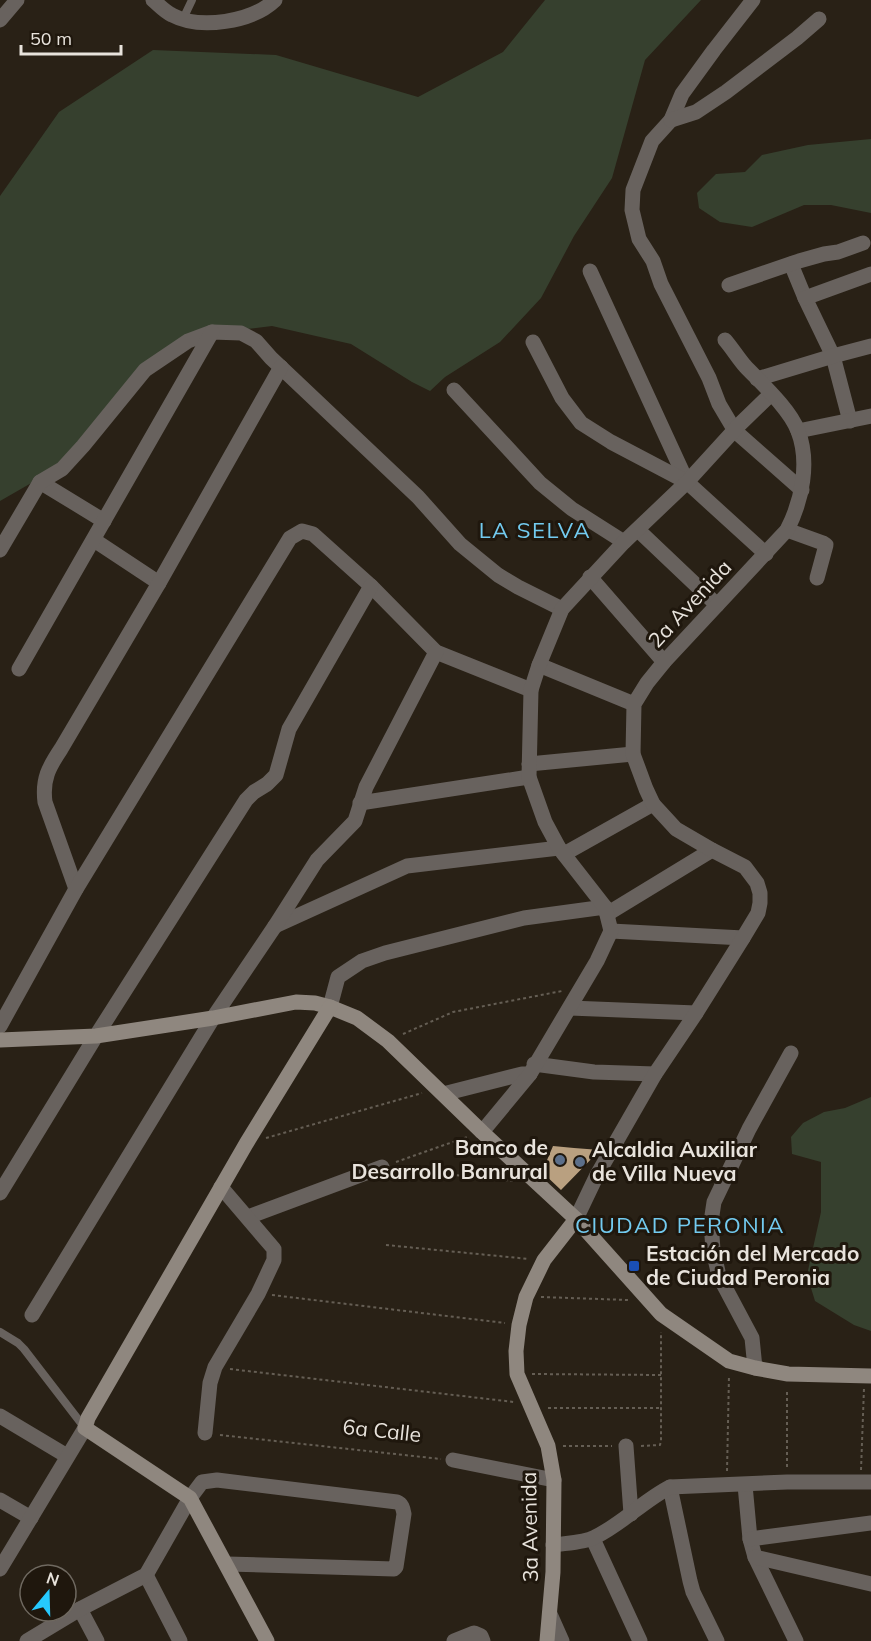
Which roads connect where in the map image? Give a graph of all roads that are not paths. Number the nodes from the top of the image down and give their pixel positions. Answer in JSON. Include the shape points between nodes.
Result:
{"nodes":[{"id":1,"x":17,"y":0,"type":"edge"},
{"id":2,"x":153,"y":0,"type":"edge"},
{"id":3,"x":192,"y":0,"type":"edge"},
{"id":4,"x":275,"y":0,"type":"edge"},
{"id":5,"x":753,"y":0,"type":"edge"},
{"id":6,"x":183,"y":19,"type":"junction"},
{"id":7,"x":819,"y":19,"type":"dead end"},
{"id":8,"x":0,"y":20,"type":"edge"},
{"id":9,"x":671,"y":120,"type":"junction"},
{"id":10,"x":863,"y":243,"type":"dead end"},
{"id":11,"x":791,"y":264,"type":"junction"},
{"id":12,"x":590,"y":271,"type":"dead end"},
{"id":13,"x":871,"y":274,"type":"edge"},
{"id":14,"x":729,"y":285,"type":"dead end"},
{"id":15,"x":805,"y":298,"type":"junction"},
{"id":16,"x":212,"y":332,"type":"junction"},
{"id":17,"x":725,"y":340,"type":"dead end"},
{"id":18,"x":533,"y":342,"type":"dead end"},
{"id":19,"x":871,"y":346,"type":"edge"},
{"id":20,"x":833,"y":356,"type":"junction"},
{"id":21,"x":281,"y":367,"type":"junction"},
{"id":22,"x":757,"y":379,"type":"junction"},
{"id":23,"x":454,"y":390,"type":"dead end"},
{"id":24,"x":771,"y":394,"type":"junction"},
{"id":25,"x":871,"y":416,"type":"edge"},
{"id":26,"x":850,"y":421,"type":"junction"},
{"id":27,"x":735,"y":431,"type":"junction"},
{"id":28,"x":798,"y":431,"type":"junction"},
{"id":29,"x":40,"y":482,"type":"junction"},
{"id":30,"x":687,"y":482,"type":"junction"},
{"id":31,"x":802,"y":490,"type":"junction"},
{"id":32,"x":104,"y":521,"type":"junction"},
{"id":33,"x":638,"y":530,"type":"junction"},
{"id":34,"x":787,"y":530,"type":"junction"},
{"id":35,"x":94,"y":540,"type":"junction"},
{"id":36,"x":624,"y":542,"type":"junction"},
{"id":37,"x":0,"y":550,"type":"edge"},
{"id":38,"x":766,"y":554,"type":"junction"},
{"id":39,"x":590,"y":577,"type":"junction"},
{"id":40,"x":817,"y":578,"type":"dead end"},
{"id":41,"x":159,"y":583,"type":"junction"},
{"id":42,"x":371,"y":586,"type":"junction"},
{"id":43,"x":717,"y":605,"type":"junction"},
{"id":44,"x":562,"y":609,"type":"junction"},
{"id":45,"x":436,"y":652,"type":"junction"},
{"id":46,"x":664,"y":662,"type":"junction"},
{"id":47,"x":539,"y":665,"type":"junction"},
{"id":48,"x":19,"y":669,"type":"dead end"},
{"id":49,"x":531,"y":690,"type":"junction"},
{"id":50,"x":634,"y":704,"type":"junction"},
{"id":51,"x":633,"y":754,"type":"junction"},
{"id":52,"x":529,"y":770,"type":"junction"},
{"id":53,"x":360,"y":803,"type":"junction"},
{"id":54,"x":653,"y":804,"type":"junction"},
{"id":55,"x":712,"y":850,"type":"junction"},
{"id":56,"x":561,"y":851,"type":"junction"},
{"id":57,"x":76,"y":889,"type":"junction"},
{"id":58,"x":606,"y":910,"type":"junction"},
{"id":59,"x":275,"y":926,"type":"junction"},
{"id":60,"x":611,"y":931,"type":"junction"},
{"id":61,"x":743,"y":938,"type":"junction"},
{"id":62,"x":330,"y":1006,"type":"junction"},
{"id":63,"x":570,"y":1008,"type":"junction"},
{"id":64,"x":696,"y":1013,"type":"junction"},
{"id":65,"x":213,"y":1018,"type":"junction"},
{"id":66,"x":0,"y":1026,"type":"edge"},
{"id":67,"x":96,"y":1036,"type":"junction"},
{"id":68,"x":0,"y":1040,"type":"edge"},
{"id":69,"x":791,"y":1053,"type":"dead end"},
{"id":70,"x":532,"y":1069,"type":"junction"},
{"id":71,"x":655,"y":1074,"type":"junction"},
{"id":72,"x":440,"y":1092,"type":"junction"},
{"id":73,"x":482,"y":1132,"type":"junction"},
{"id":74,"x":382,"y":1167,"type":"road end"},
{"id":75,"x":221,"y":1187,"type":"junction"},
{"id":76,"x":0,"y":1193,"type":"edge"},
{"id":77,"x":248,"y":1216,"type":"junction"},
{"id":78,"x":576,"y":1219,"type":"junction"},
{"id":79,"x":32,"y":1315,"type":"dead end"},
{"id":80,"x":0,"y":1332,"type":"edge"},
{"id":81,"x":755,"y":1368,"type":"junction"},
{"id":82,"x":868,"y":1376,"type":"edge"},
{"id":83,"x":0,"y":1416,"type":"edge"},
{"id":84,"x":85,"y":1428,"type":"junction"},
{"id":85,"x":205,"y":1433,"type":"road end"},
{"id":86,"x":626,"y":1446,"type":"road end"},
{"id":87,"x":67,"y":1456,"type":"junction"},
{"id":88,"x":453,"y":1460,"type":"road end"},
{"id":89,"x":554,"y":1480,"type":"junction"},
{"id":90,"x":866,"y":1482,"type":"edge"},
{"id":91,"x":745,"y":1485,"type":"junction"},
{"id":92,"x":670,"y":1488,"type":"junction"},
{"id":93,"x":190,"y":1498,"type":"junction"},
{"id":94,"x":0,"y":1500,"type":"edge"},
{"id":95,"x":631,"y":1514,"type":"junction"},
{"id":96,"x":31,"y":1518,"type":"junction"},
{"id":97,"x":871,"y":1523,"type":"edge"},
{"id":98,"x":593,"y":1539,"type":"junction"},
{"id":99,"x":750,"y":1539,"type":"junction"},
{"id":100,"x":553,"y":1545,"type":"junction"},
{"id":101,"x":755,"y":1557,"type":"junction"},
{"id":102,"x":226,"y":1564,"type":"junction"},
{"id":103,"x":0,"y":1569,"type":"edge"},
{"id":104,"x":146,"y":1575,"type":"junction"},
{"id":105,"x":871,"y":1584,"type":"edge"},
{"id":106,"x":80,"y":1609,"type":"junction"},
{"id":107,"x":550,"y":1614,"type":"junction"},
{"id":108,"x":27,"y":1641,"type":"edge"},
{"id":109,"x":97,"y":1641,"type":"edge"},
{"id":110,"x":180,"y":1641,"type":"edge"},
{"id":111,"x":267,"y":1641,"type":"edge"},
{"id":112,"x":454,"y":1641,"type":"edge"},
{"id":113,"x":483,"y":1641,"type":"edge"},
{"id":114,"x":547,"y":1641,"type":"edge"},
{"id":115,"x":562,"y":1641,"type":"edge"},
{"id":116,"x":640,"y":1641,"type":"edge"},
{"id":117,"x":717,"y":1641,"type":"edge"},
{"id":118,"x":796,"y":1641,"type":"edge"}],
"edges":[{"from":1,"to":8,"type":"street"},
{"from":2,"to":6,"type":"street"},
{"from":3,"to":6,"type":"lane"},
{"from":4,"to":6,"type":"street","via":[[266,9],[230,21]]},
{"from":5,"to":9,"type":"street","via":[[682,94]]},
{"from":7,"to":9,"type":"street","via":[[726,92],[696,112]]},
{"from":9,"to":27,"type":"street","via":[[652,141],[633,190],[632,210],[639,239]]},
{"from":10,"to":11,"type":"street"},
{"from":11,"to":14,"type":"street"},
{"from":11,"to":15,"type":"street"},
{"from":12,"to":30,"type":"street"},
{"from":13,"to":15,"type":"street"},
{"from":15,"to":20,"type":"street"},
{"from":16,"to":21,"type":"street","via":[[241,333],[256,341]]},
{"from":16,"to":29,"type":"street","via":[[188,341],[145,370],[62,469]]},
{"from":16,"to":32,"type":"street"},
{"from":17,"to":22,"type":"street","name":"2a Avenida"},
{"from":18,"to":30,"type":"street","via":[[562,398],[581,423]]},
{"from":19,"to":20,"type":"street"},
{"from":20,"to":22,"type":"street"},
{"from":20,"to":26,"type":"street"},
{"from":21,"to":41,"type":"street"},
{"from":21,"to":44,"type":"street","via":[[418,497],[460,544],[508,581]]},
{"from":22,"to":24,"type":"street","name":"2a Avenida"},
{"from":23,"to":36,"type":"street","via":[[540,483]]},
{"from":24,"to":27,"type":"street"},
{"from":24,"to":28,"type":"street","name":"2a Avenida"},
{"from":25,"to":26,"type":"street"},
{"from":26,"to":28,"type":"street"},
{"from":27,"to":30,"type":"street"},
{"from":27,"to":31,"type":"street"},
{"from":28,"to":31,"type":"street","name":"2a Avenida","via":[[804,463]]},
{"from":29,"to":32,"type":"street"},
{"from":29,"to":37,"type":"street"},
{"from":30,"to":33,"type":"street"},
{"from":30,"to":38,"type":"street"},
{"from":31,"to":34,"type":"street","name":"2a Avenida"},
{"from":32,"to":35,"type":"street"},
{"from":33,"to":36,"type":"street"},
{"from":33,"to":43,"type":"street"},
{"from":34,"to":38,"type":"street","name":"2a Avenida"},
{"from":34,"to":40,"type":"street","via":[[826,546]]},
{"from":35,"to":41,"type":"street"},
{"from":35,"to":48,"type":"street"},
{"from":36,"to":39,"type":"street"},
{"from":38,"to":43,"type":"street","name":"2a Avenida"},
{"from":39,"to":44,"type":"street"},
{"from":39,"to":46,"type":"street"},
{"from":41,"to":57,"type":"street","via":[[50,766],[43,788]]},
{"from":42,"to":45,"type":"street"},
{"from":42,"to":57,"type":"street","via":[[313,534],[302,531],[290,538]]},
{"from":42,"to":67,"type":"street","via":[[290,729],[276,775],[246,800]]},
{"from":43,"to":46,"type":"street","name":"2a Avenida"},
{"from":44,"to":47,"type":"street"},
{"from":45,"to":49,"type":"street"},
{"from":45,"to":53,"type":"street"},
{"from":46,"to":50,"type":"street","name":"2a Avenida"},
{"from":47,"to":49,"type":"street"},
{"from":47,"to":50,"type":"street"},
{"from":49,"to":52,"type":"street"},
{"from":50,"to":51,"type":"street"},
{"from":51,"to":52,"type":"street"},
{"from":51,"to":54,"type":"street"},
{"from":52,"to":53,"type":"street"},
{"from":52,"to":56,"type":"street","via":[[545,822]]},
{"from":53,"to":59,"type":"street","via":[[355,821],[317,860]]},
{"from":54,"to":55,"type":"street","via":[[676,829]]},
{"from":54,"to":56,"type":"street"},
{"from":55,"to":58,"type":"street"},
{"from":55,"to":61,"type":"street","via":[[745,867],[757,883],[759,913]]},
{"from":56,"to":58,"type":"street"},
{"from":56,"to":59,"type":"street","via":[[407,866]]},
{"from":57,"to":66,"type":"street"},
{"from":58,"to":60,"type":"street"},
{"from":58,"to":62,"type":"street","via":[[524,918],[385,953],[338,977]]},
{"from":59,"to":65,"type":"street"},
{"from":60,"to":61,"type":"street"},
{"from":60,"to":63,"type":"street"},
{"from":61,"to":64,"type":"street"},
{"from":62,"to":65,"type":"street","via":[[296,1002]]},
{"from":62,"to":72,"type":"street","via":[[357,1018],[388,1041]]},
{"from":62,"to":75,"type":"street"},
{"from":63,"to":64,"type":"street"},
{"from":63,"to":70,"type":"street"},
{"from":64,"to":71,"type":"street"},
{"from":65,"to":67,"type":"street"},
{"from":65,"to":79,"type":"street"},
{"from":67,"to":68,"type":"street"},
{"from":67,"to":76,"type":"street"},
{"from":69,"to":81,"type":"street","via":[[714,1202],[711,1222],[719,1276],[752,1338]]},
{"from":70,"to":71,"type":"street"},
{"from":70,"to":72,"type":"street"},
{"from":70,"to":73,"type":"street"},
{"from":71,"to":78,"type":"street"},
{"from":72,"to":73,"type":"street"},
{"from":73,"to":78,"type":"street"},
{"from":74,"to":77,"type":"street"},
{"from":75,"to":77,"type":"street"},
{"from":75,"to":84,"type":"street"},
{"from":77,"to":85,"type":"street","via":[[274,1250],[274,1260],[215,1367]]},
{"from":78,"to":81,"type":"street","via":[[661,1314],[729,1361]]},
{"from":78,"to":89,"type":"street","name":"3a Avenida","via":[[544,1260],[526,1297],[516,1351],[518,1374],[548,1446]]},
{"from":80,"to":84,"type":"lane","via":[[18,1342]]},
{"from":81,"to":82,"type":"street","via":[[788,1374]]},
{"from":83,"to":87,"type":"street"},
{"from":84,"to":87,"type":"street"},
{"from":84,"to":93,"type":"street"},
{"from":86,"to":95,"type":"street"},
{"from":87,"to":96,"type":"street"},
{"from":88,"to":89,"type":"street"},
{"from":89,"to":100,"type":"street","name":"3a Avenida"},
{"from":90,"to":91,"type":"street"},
{"from":91,"to":92,"type":"street"},
{"from":91,"to":99,"type":"street"},
{"from":92,"to":95,"type":"street"},
{"from":92,"to":117,"type":"street","via":[[693,1592]]},
{"from":93,"to":102,"type":"street"},
{"from":93,"to":102,"type":"street","via":[[202,1482],[217,1480],[396,1503],[403,1508],[394,1569]]},
{"from":93,"to":104,"type":"street"},
{"from":94,"to":96,"type":"street"},
{"from":95,"to":98,"type":"street"},
{"from":96,"to":103,"type":"street"},
{"from":97,"to":99,"type":"street"},
{"from":98,"to":100,"type":"street"},
{"from":98,"to":116,"type":"street"},
{"from":99,"to":101,"type":"street"},
{"from":100,"to":107,"type":"street","name":"3a Avenida"},
{"from":101,"to":105,"type":"street"},
{"from":101,"to":118,"type":"street"},
{"from":102,"to":111,"type":"street"},
{"from":104,"to":106,"type":"street"},
{"from":104,"to":110,"type":"street"},
{"from":106,"to":108,"type":"street"},
{"from":106,"to":109,"type":"street"},
{"from":107,"to":114,"type":"street","name":"3a Avenida"},
{"from":107,"to":115,"type":"street"},
{"from":112,"to":113,"type":"street","via":[[474,1633]]}]}
